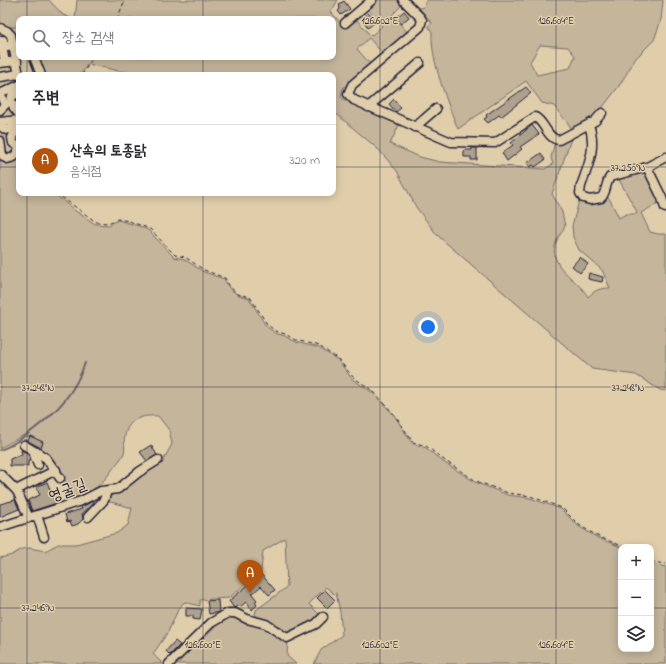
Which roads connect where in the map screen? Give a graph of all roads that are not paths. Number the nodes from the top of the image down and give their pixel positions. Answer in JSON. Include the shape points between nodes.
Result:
{"nodes":[{"id":1,"x":372,"y":0,"type":"edge"},
{"id":2,"x":403,"y":0,"type":"edge"},
{"id":3,"x":345,"y":23,"type":"dead end"},
{"id":4,"x":0,"y":28,"type":"edge"},
{"id":5,"x":14,"y":45,"type":"junction"},
{"id":6,"x":3,"y":52,"type":"edge"},
{"id":7,"x":16,"y":56,"type":"edge"},
{"id":8,"x":17,"y":61,"type":"joint"},
{"id":9,"x":33,"y":62,"type":"edge"},
{"id":10,"x":420,"y":63,"type":"dead end"},
{"id":11,"x":19,"y":72,"type":"edge"},
{"id":12,"x":40,"y":72,"type":"edge"},
{"id":13,"x":16,"y":74,"type":"edge"},
{"id":14,"x":0,"y":77,"type":"edge"},
{"id":15,"x":16,"y":86,"type":"edge"},
{"id":16,"x":16,"y":94,"type":"edge"},
{"id":17,"x":368,"y":107,"type":"junction"},
{"id":18,"x":436,"y":109,"type":"dead end"},
{"id":19,"x":0,"y":110,"type":"edge"},
{"id":20,"x":16,"y":110,"type":"edge"},
{"id":21,"x":602,"y":112,"type":"dead end"},
{"id":22,"x":16,"y":120,"type":"edge"},
{"id":23,"x":0,"y":122,"type":"edge"},
{"id":24,"x":589,"y":125,"type":"junction"},
{"id":25,"x":0,"y":126,"type":"edge"},
{"id":26,"x":16,"y":127,"type":"edge"},
{"id":27,"x":415,"y":127,"type":"junction"},
{"id":28,"x":16,"y":132,"type":"edge"},
{"id":29,"x":0,"y":140,"type":"edge"},
{"id":30,"x":16,"y":146,"type":"edge"},
{"id":31,"x":16,"y":153,"type":"edge"},
{"id":32,"x":666,"y":157,"type":"edge"},
{"id":33,"x":647,"y":167,"type":"junction"},
{"id":34,"x":664,"y":208,"type":"dead end"},
{"id":35,"x":24,"y":446,"type":"dead end"},
{"id":36,"x":38,"y":452,"type":"junction"},
{"id":37,"x":158,"y":460,"type":"dead end"},
{"id":38,"x":38,"y":465,"type":"dead end"},
{"id":39,"x":0,"y":474,"type":"edge"},
{"id":40,"x":16,"y":490,"type":"junction"},
{"id":41,"x":107,"y":491,"type":"junction"},
{"id":42,"x":33,"y":517,"type":"junction"},
{"id":43,"x":88,"y":517,"type":"dead end"},
{"id":44,"x":0,"y":527,"type":"edge"},
{"id":45,"x":44,"y":537,"type":"dead end"},
{"id":46,"x":323,"y":617,"type":"dead end"},
{"id":47,"x":170,"y":664,"type":"edge"}],
"edges":[{"from":1,"to":3,"type":"lane"},
{"from":2,"to":17,"type":"lane","via":[[418,13],[422,24],[350,88],[348,94],[351,98]]},
{"from":4,"to":5,"type":"lane","via":[[10,32]]},
{"from":5,"to":6,"type":"lane"},
{"from":5,"to":7,"type":"lane"},
{"from":6,"to":8,"type":"lane"},
{"from":8,"to":11,"type":"lane"},
{"from":9,"to":12,"type":"lane"},
{"from":10,"to":17,"type":"lane"},
{"from":13,"to":14,"type":"lane"},
{"from":15,"to":19,"type":"lane","via":[[2,93],[5,105]]},
{"from":16,"to":20,"type":"lane","via":[[11,100]]},
{"from":17,"to":27,"type":"lane"},
{"from":18,"to":27,"type":"lane"},
{"from":21,"to":24,"type":"lane","via":[[598,119]]},
{"from":22,"to":23,"type":"lane"},
{"from":24,"to":27,"type":"lane","via":[[567,138],[556,140],[539,120],[533,117],[495,143],[447,141]]},
{"from":24,"to":33,"type":"lane","via":[[592,148],[581,186],[580,193],[583,198],[601,198],[610,177]]},
{"from":25,"to":26,"type":"lane","via":[[6,130]]},
{"from":28,"to":30,"type":"lane","via":[[12,138]]},
{"from":29,"to":31,"type":"lane","via":[[2,155],[7,159]]},
{"from":32,"to":33,"type":"lane"},
{"from":33,"to":34,"type":"lane"},
{"from":35,"to":36,"type":"lane","name":"영굴길"},
{"from":36,"to":38,"type":"lane","name":"영굴길","via":[[34,455]]},
{"from":36,"to":40,"type":"lane","name":"영굴길","via":[[58,474]]},
{"from":37,"to":41,"type":"lane","name":"영굴길","via":[[139,472],[123,487]]},
{"from":39,"to":40,"type":"lane","name":"영굴길"},
{"from":40,"to":42,"type":"lane","name":"영굴길"},
{"from":41,"to":42,"type":"lane","name":"영굴길"},
{"from":41,"to":43,"type":"lane","name":"영굴길","via":[[104,500]]},
{"from":42,"to":44,"type":"lane","name":"영굴길"},
{"from":42,"to":45,"type":"lane","name":"영굴길"},
{"from":46,"to":47,"type":"lane","via":[[316,624],[287,638],[266,624],[228,613],[211,623]]}]}
